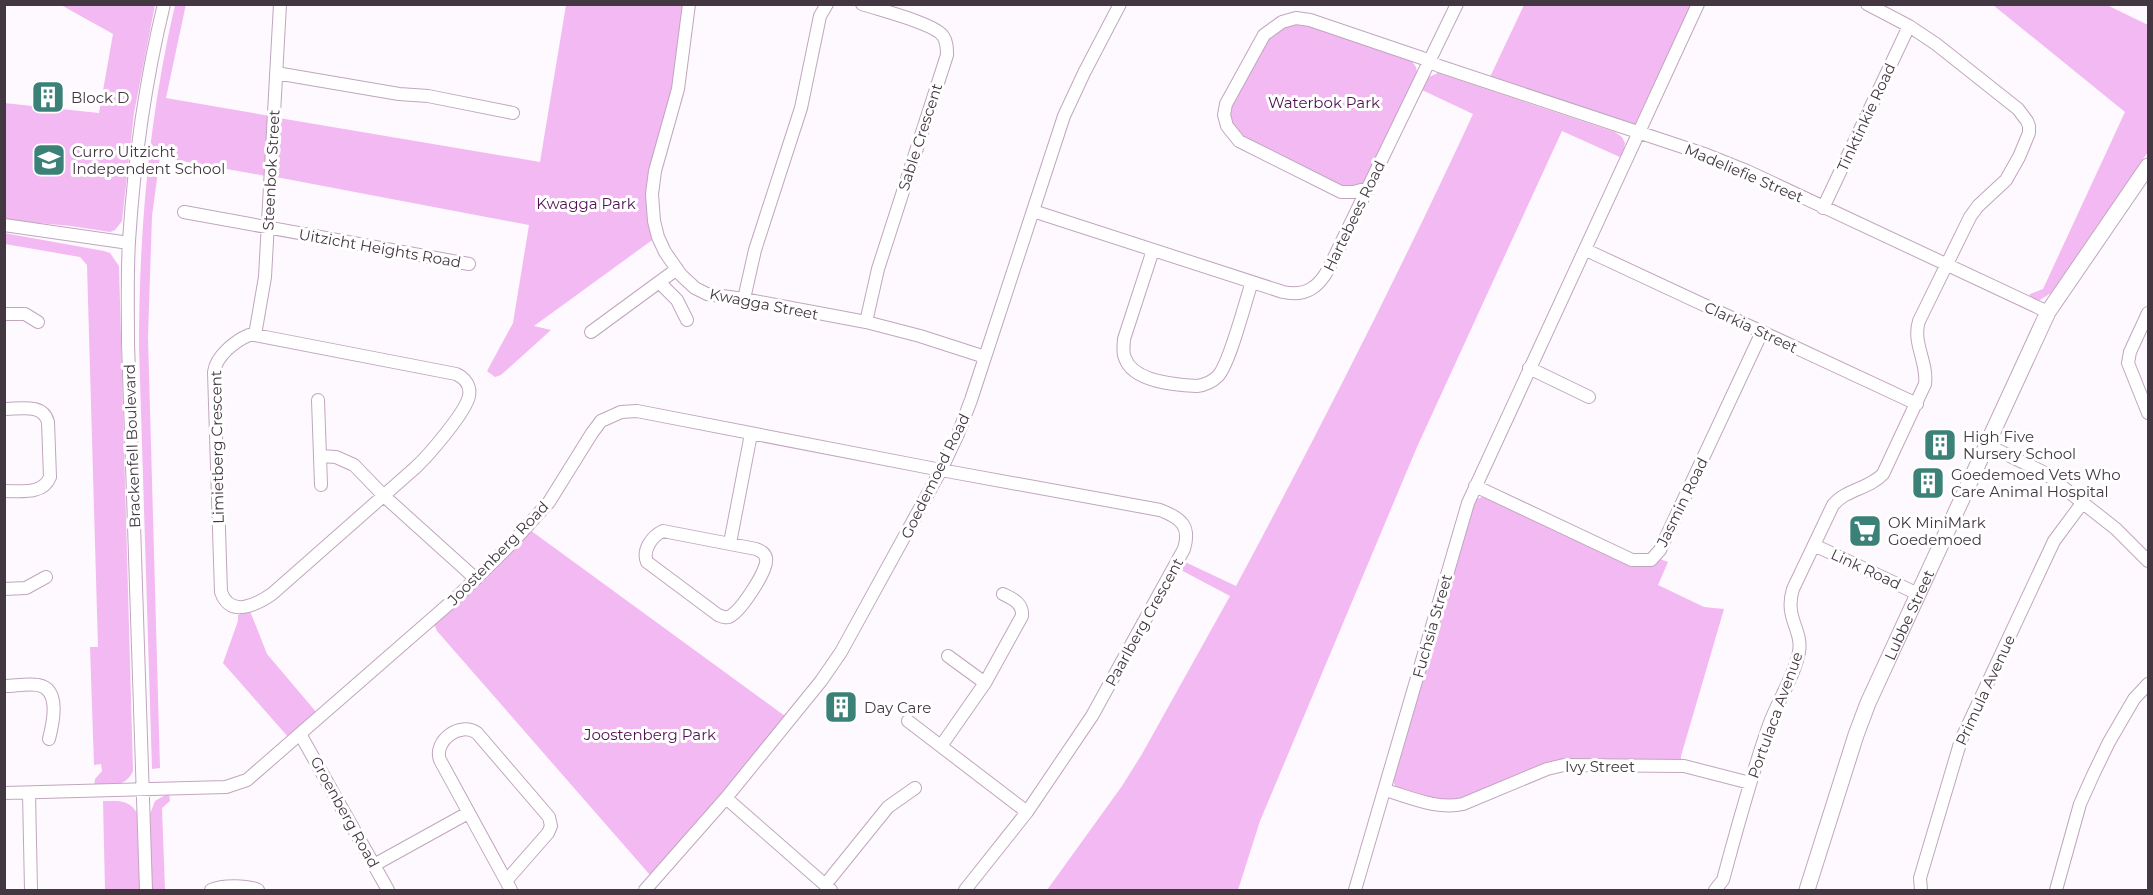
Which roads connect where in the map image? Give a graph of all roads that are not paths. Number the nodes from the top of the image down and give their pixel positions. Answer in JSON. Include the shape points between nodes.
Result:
{"nodes":[{"id":1,"x":164,"y":4,"type":"edge"},
{"id":2,"x":280,"y":4,"type":"edge"},
{"id":3,"x":689,"y":4,"type":"edge"},
{"id":4,"x":827,"y":4,"type":"edge"},
{"id":5,"x":862,"y":4,"type":"edge"},
{"id":6,"x":1120,"y":4,"type":"edge"},
{"id":7,"x":1457,"y":4,"type":"edge"},
{"id":8,"x":1698,"y":4,"type":"edge"},
{"id":9,"x":1867,"y":4,"type":"edge"},
{"id":10,"x":1909,"y":26,"type":"junction"},
{"id":11,"x":1430,"y":62,"type":"junction"},
{"id":12,"x":276,"y":73,"type":"junction"},
{"id":13,"x":513,"y":113,"type":"dead end"},
{"id":14,"x":1639,"y":132,"type":"junction"},
{"id":15,"x":2148,"y":166,"type":"edge"},
{"id":16,"x":1368,"y":188,"type":"junction"},
{"id":17,"x":1823,"y":208,"type":"junction"},
{"id":18,"x":1033,"y":211,"type":"junction"},
{"id":19,"x":184,"y":212,"type":"dead end"},
{"id":20,"x":4,"y":225,"type":"edge"},
{"id":21,"x":268,"y":228,"type":"junction"},
{"id":22,"x":129,"y":243,"type":"junction"},
{"id":23,"x":1154,"y":250,"type":"junction"},
{"id":24,"x":1586,"y":250,"type":"junction"},
{"id":25,"x":468,"y":264,"type":"dead end"},
{"id":26,"x":1946,"y":266,"type":"junction"},
{"id":27,"x":677,"y":269,"type":"junction"},
{"id":28,"x":1252,"y":282,"type":"junction"},
{"id":29,"x":660,"y":283,"type":"junction"},
{"id":30,"x":744,"y":299,"type":"junction"},
{"id":31,"x":2048,"y":312,"type":"junction"},
{"id":32,"x":2148,"y":313,"type":"edge"},
{"id":33,"x":4,"y":314,"type":"edge"},
{"id":34,"x":687,"y":320,"type":"dead end"},
{"id":35,"x":38,"y":322,"type":"dead end"},
{"id":36,"x":866,"y":322,"type":"junction"},
{"id":37,"x":591,"y":332,"type":"dead end"},
{"id":38,"x":1762,"y":332,"type":"junction"},
{"id":39,"x":255,"y":335,"type":"junction"},
{"id":40,"x":985,"y":357,"type":"junction"},
{"id":41,"x":1529,"y":368,"type":"junction"},
{"id":42,"x":1589,"y":397,"type":"dead end"},
{"id":43,"x":318,"y":399,"type":"dead end"},
{"id":44,"x":1917,"y":404,"type":"junction"},
{"id":45,"x":4,"y":409,"type":"edge"},
{"id":46,"x":2148,"y":413,"type":"edge"},
{"id":47,"x":751,"y":434,"type":"junction"},
{"id":48,"x":1987,"y":444,"type":"junction"},
{"id":49,"x":320,"y":456,"type":"junction"},
{"id":50,"x":941,"y":470,"type":"junction"},
{"id":51,"x":321,"y":485,"type":"dead end"},
{"id":52,"x":1475,"y":486,"type":"junction"},
{"id":53,"x":4,"y":491,"type":"edge"},
{"id":54,"x":384,"y":496,"type":"junction"},
{"id":55,"x":2083,"y":502,"type":"junction"},
{"id":56,"x":730,"y":543,"type":"junction"},
{"id":57,"x":1814,"y":545,"type":"junction"},
{"id":58,"x":2148,"y":561,"type":"edge"},
{"id":59,"x":46,"y":577,"type":"dead end"},
{"id":60,"x":476,"y":579,"type":"junction"},
{"id":61,"x":4,"y":589,"type":"edge"},
{"id":62,"x":1003,"y":594,"type":"dead end"},
{"id":63,"x":1918,"y":594,"type":"junction"},
{"id":64,"x":948,"y":656,"type":"dead end"},
{"id":65,"x":985,"y":683,"type":"junction"},
{"id":66,"x":2148,"y":684,"type":"edge"},
{"id":67,"x":4,"y":686,"type":"edge"},
{"id":68,"x":908,"y":721,"type":"dead end"},
{"id":69,"x":300,"y":735,"type":"junction"},
{"id":70,"x":50,"y":739,"type":"dead end"},
{"id":71,"x":941,"y":746,"type":"junction"},
{"id":72,"x":1750,"y":783,"type":"junction"},
{"id":73,"x":915,"y":788,"type":"dead end"},
{"id":74,"x":143,"y":789,"type":"junction"},
{"id":75,"x":1385,"y":790,"type":"junction"},
{"id":76,"x":4,"y":793,"type":"edge"},
{"id":77,"x":29,"y":793,"type":"junction"},
{"id":78,"x":726,"y":798,"type":"junction"},
{"id":79,"x":1027,"y":812,"type":"junction"},
{"id":80,"x":468,"y":813,"type":"junction"},
{"id":81,"x":374,"y":865,"type":"junction"},
{"id":82,"x":508,"y":886,"type":"edge"},
{"id":83,"x":828,"y":888,"type":"edge"},
{"id":84,"x":31,"y":891,"type":"edge"},
{"id":85,"x":146,"y":891,"type":"edge"},
{"id":86,"x":211,"y":891,"type":"edge"},
{"id":87,"x":258,"y":891,"type":"edge"},
{"id":88,"x":388,"y":891,"type":"edge"},
{"id":89,"x":645,"y":891,"type":"edge"},
{"id":90,"x":965,"y":891,"type":"edge"},
{"id":91,"x":1355,"y":891,"type":"edge"},
{"id":92,"x":1715,"y":891,"type":"edge"},
{"id":93,"x":1808,"y":891,"type":"edge"},
{"id":94,"x":1921,"y":891,"type":"edge"},
{"id":95,"x":2056,"y":891,"type":"edge"}],
"edges":[{"from":1,"to":22,"type":"street","name":"Brackenfell Boulevard","via":[[148,77]]},
{"from":2,"to":12,"type":"street","name":"Steenbok Street"},
{"from":3,"to":27,"type":"street","name":"Kwagga Street","via":[[678,89],[652,194],[658,237]]},
{"from":4,"to":30,"type":"street","via":[[820,16],[801,108],[755,250]]},
{"from":5,"to":36,"type":"street","name":"Sable Crescent","via":[[930,27],[944,37],[947,45],[878,269]]},
{"from":6,"to":18,"type":"street","name":"Goedemoed Road","via":[[1067,109]]},
{"from":7,"to":11,"type":"street","name":"Hartebees Road"},
{"from":8,"to":14,"type":"street","name":"Fuchsia Street"},
{"from":9,"to":10,"type":"street"},
{"from":10,"to":17,"type":"street","name":"Tinktinkie Road"},
{"from":10,"to":26,"type":"street","name":"Portulaca Avenue","via":[[2018,110],[2029,126],[2009,176],[1973,212]]},
{"from":11,"to":14,"type":"street","name":"Madeliefie Street"},
{"from":11,"to":16,"type":"street","name":"Hartebees Road"},
{"from":11,"to":16,"type":"street","name":"Madeliefie Street","via":[[1303,19],[1282,22],[1264,35],[1226,104],[1227,126],[1239,141],[1341,192]]},
{"from":12,"to":13,"type":"street"},
{"from":12,"to":21,"type":"street","name":"Steenbok Street"},
{"from":14,"to":17,"type":"street","name":"Madeliefie Street","via":[[1747,171]]},
{"from":14,"to":24,"type":"street","name":"Fuchsia Street"},
{"from":15,"to":31,"type":"main road","name":"Lubbe Street"},
{"from":16,"to":28,"type":"street","name":"Hartebees Road","via":[[1318,285],[1304,293],[1291,294]]},
{"from":17,"to":26,"type":"street","name":"Madeliefie Street"},
{"from":18,"to":23,"type":"street","name":"Hartebees Road"},
{"from":18,"to":40,"type":"street","name":"Goedemoed Road"},
{"from":19,"to":21,"type":"street","name":"Uitzicht Heights Road"},
{"from":20,"to":22,"type":"street"},
{"from":21,"to":25,"type":"street","name":"Uitzicht Heights Road"},
{"from":21,"to":39,"type":"street","name":"Steenbok Street"},
{"from":22,"to":74,"type":"street","name":"Brackenfell Boulevard","via":[[128,343]]},
{"from":23,"to":28,"type":"street","name":"Hartebees Road"},
{"from":23,"to":28,"type":"street","via":[[1123,348],[1132,369],[1148,377],[1197,386],[1218,376]]},
{"from":24,"to":38,"type":"street","name":"Clarkia Street"},
{"from":24,"to":41,"type":"street","name":"Fuchsia Street"},
{"from":26,"to":31,"type":"street","name":"Madeliefie Street"},
{"from":26,"to":44,"type":"street","name":"Portulaca Avenue","via":[[1917,328],[1926,378]]},
{"from":27,"to":29,"type":"street"},
{"from":27,"to":30,"type":"street","name":"Kwagga Street","via":[[695,288],[708,294]]},
{"from":29,"to":34,"type":"street","via":[[677,300]]},
{"from":29,"to":37,"type":"street"},
{"from":30,"to":36,"type":"street","name":"Kwagga Street"},
{"from":31,"to":48,"type":"main road","name":"Lubbe Street"},
{"from":32,"to":46,"type":"street","via":[[2128,363]]},
{"from":33,"to":35,"type":"street","via":[[25,314]]},
{"from":36,"to":40,"type":"street","name":"Kwagga Street"},
{"from":38,"to":44,"type":"street","name":"Clarkia Street"},
{"from":38,"to":52,"type":"street","name":"Jasmin Road","via":[[1660,550],[1651,560],[1632,560]]},
{"from":39,"to":54,"type":"street","name":"Limietberg Crescent","via":[[456,374],[464,379],[470,391],[467,403],[431,452]]},
{"from":39,"to":54,"type":"street","name":"Limietberg Crescent","via":[[241,339],[214,367],[220,592],[225,601],[242,608],[268,597]]},
{"from":40,"to":50,"type":"street","name":"Goedemoed Road","via":[[965,417]]},
{"from":41,"to":42,"type":"street"},
{"from":41,"to":52,"type":"street","name":"Fuchsia Street"},
{"from":43,"to":49,"type":"street"},
{"from":44,"to":57,"type":"street","name":"Portulaca Avenue","via":[[1883,474],[1872,484],[1837,501]]},
{"from":45,"to":53,"type":"street","via":[[37,409],[46,415],[50,477],[39,490]]},
{"from":47,"to":50,"type":"street","name":"Joostenberg Road"},
{"from":47,"to":56,"type":"street"},
{"from":47,"to":60,"type":"street","name":"Joostenberg Road","via":[[637,411],[607,417],[596,427],[549,502]]},
{"from":48,"to":55,"type":"street","via":[[2045,473]]},
{"from":48,"to":63,"type":"main road","name":"Lubbe Street"},
{"from":49,"to":51,"type":"street"},
{"from":49,"to":54,"type":"street","via":[[336,457],[354,465]]},
{"from":50,"to":78,"type":"street","name":"Goedemoed Road","via":[[841,652]]},
{"from":50,"to":79,"type":"street","name":"Paarlberg Crescent","via":[[1160,510],[1178,519],[1187,533],[1184,549],[1114,678]]},
{"from":52,"to":75,"type":"street","name":"Fuchsia Street"},
{"from":54,"to":60,"type":"street"},
{"from":55,"to":58,"type":"street"},
{"from":55,"to":94,"type":"street","name":"Primula Avenue","via":[[2050,549],[1961,740],[1920,878]]},
{"from":56,"to":56,"type":"street","via":[[760,550],[766,562],[752,591],[734,614],[726,617],[649,564],[645,556],[654,537],[663,531]]},
{"from":57,"to":63,"type":"street","name":"Link Road"},
{"from":57,"to":72,"type":"street","name":"Portulaca Avenue","via":[[1790,604],[1799,652],[1769,723]]},
{"from":59,"to":61,"type":"street","via":[[26,588]]},
{"from":60,"to":69,"type":"street","name":"Joostenberg Road"},
{"from":62,"to":65,"type":"street","via":[[1018,602],[1022,616]]},
{"from":63,"to":93,"type":"main road","name":"Lubbe Street","via":[[1862,719]]},
{"from":64,"to":65,"type":"street"},
{"from":65,"to":71,"type":"street"},
{"from":66,"to":95,"type":"street","via":[[2134,699],[2109,742],[2080,804]]},
{"from":67,"to":70,"type":"street","via":[[37,685],[50,692]]},
{"from":68,"to":71,"type":"street"},
{"from":69,"to":74,"type":"street","name":"Joostenberg Road","via":[[240,783],[226,787]]},
{"from":69,"to":81,"type":"street","name":"Groenberg Road"},
{"from":71,"to":79,"type":"street"},
{"from":72,"to":75,"type":"street","name":"Ivy Street","via":[[1684,766],[1571,765],[1547,769],[1452,807]]},
{"from":72,"to":92,"type":"street","name":"Portulaca Avenue","via":[[1723,880]]},
{"from":73,"to":83,"type":"street","via":[[888,807]]},
{"from":74,"to":77,"type":"street","name":"Joostenberg Road"},
{"from":74,"to":85,"type":"street","name":"Brackenfell Boulevard"},
{"from":75,"to":91,"type":"street","name":"Fuchsia Street"},
{"from":76,"to":77,"type":"street","name":"Joostenberg Road"},
{"from":77,"to":84,"type":"street"},
{"from":78,"to":83,"type":"street"},
{"from":78,"to":89,"type":"street","name":"Goedemoed Road"},
{"from":79,"to":90,"type":"street","name":"Paarlberg Crescent"},
{"from":80,"to":81,"type":"street"},
{"from":80,"to":82,"type":"street"},
{"from":80,"to":82,"type":"street","via":[[438,753],[443,741],[464,728],[477,733],[550,822],[548,833]]},
{"from":81,"to":88,"type":"street","name":"Groenberg Road"},
{"from":86,"to":87,"type":"street","via":[[247,887]]}]}
